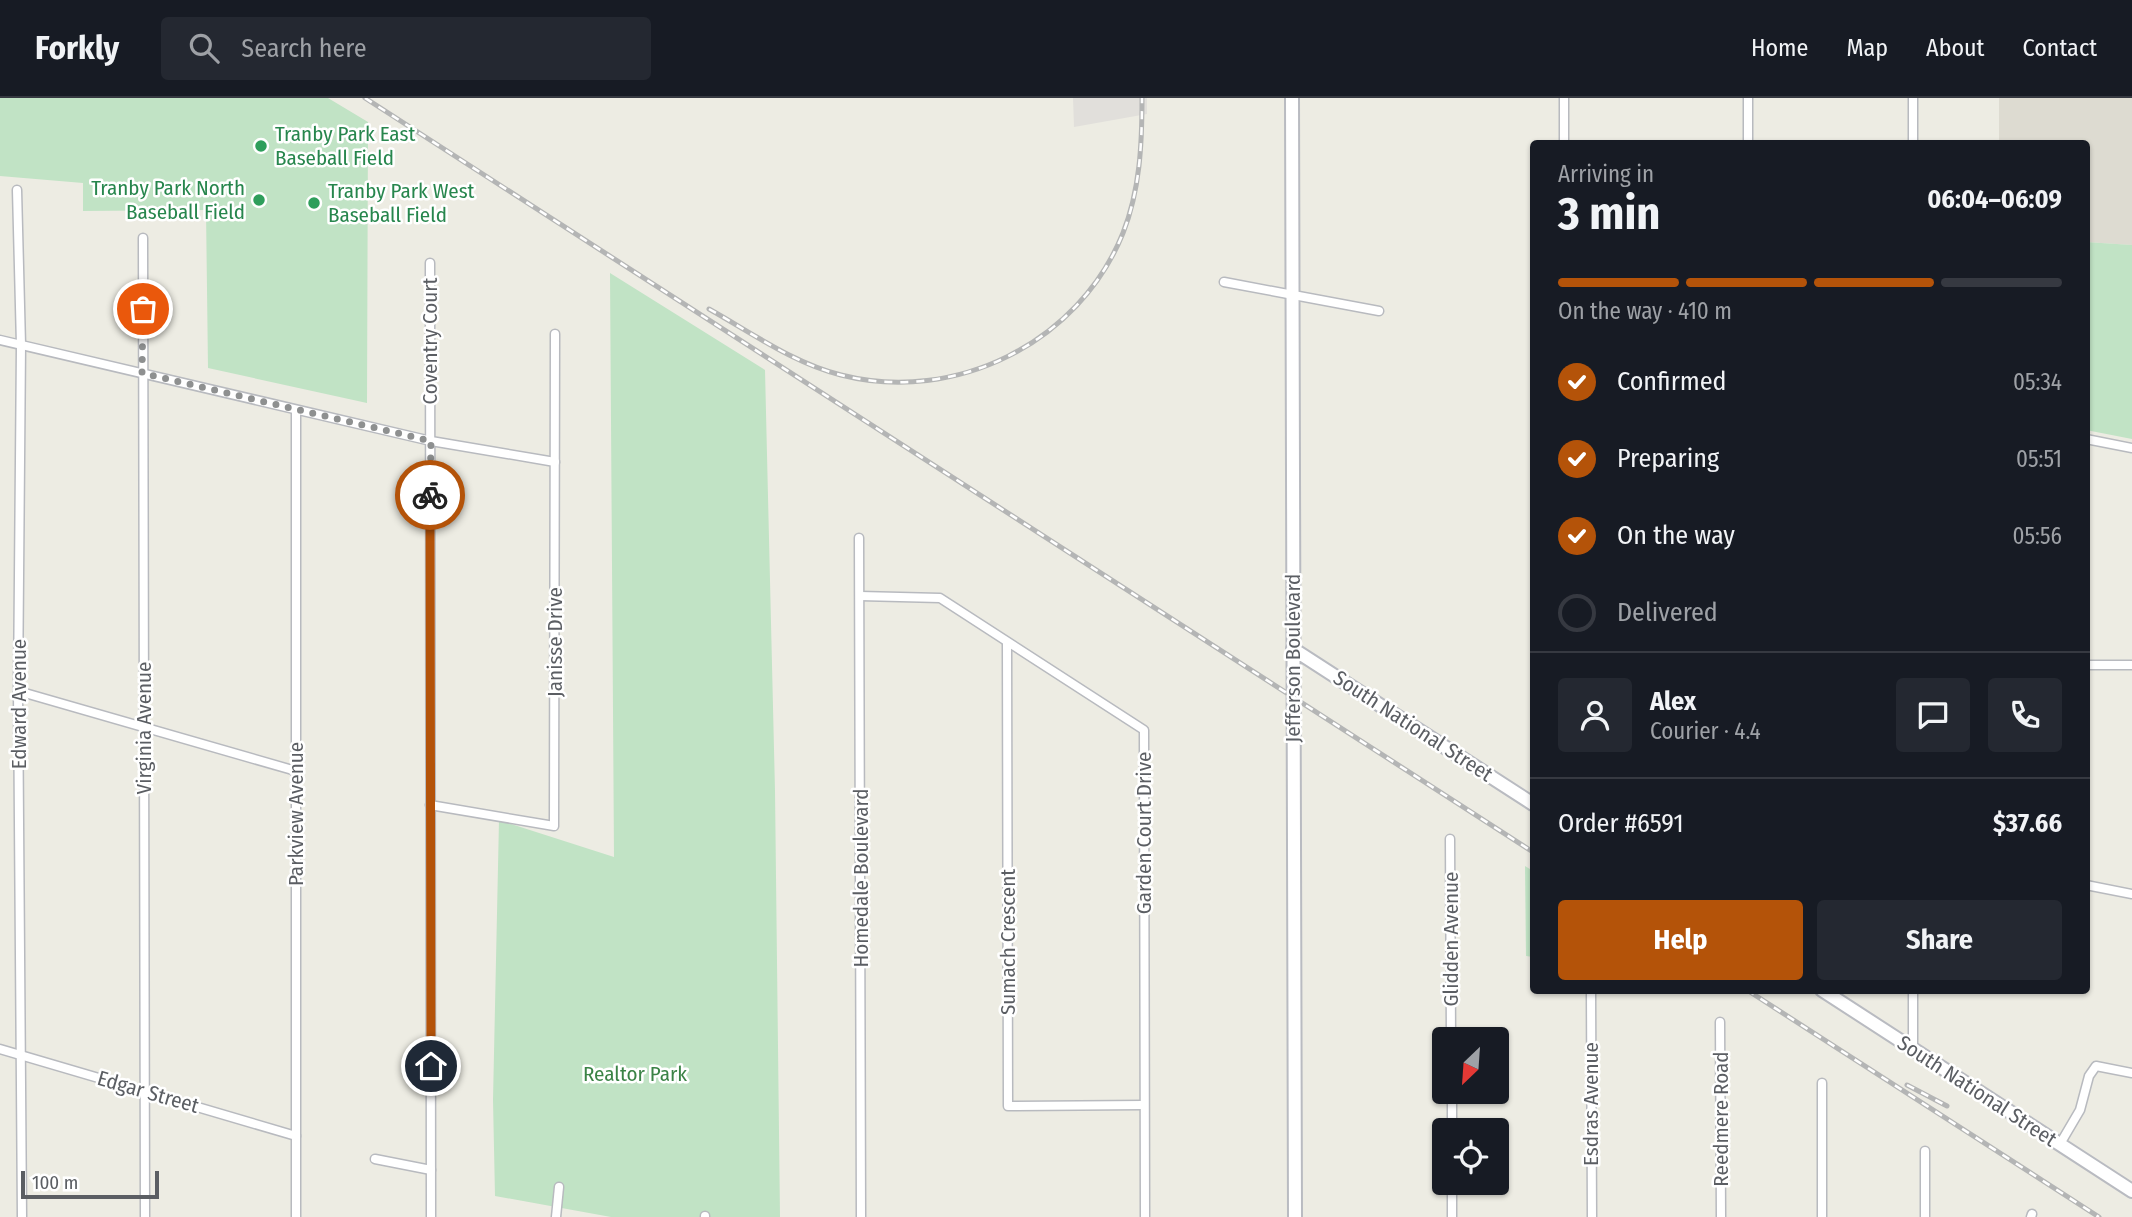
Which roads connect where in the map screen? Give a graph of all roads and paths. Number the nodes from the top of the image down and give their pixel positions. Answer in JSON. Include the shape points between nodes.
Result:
{"nodes":[{"id":1,"x":1292,"y":98,"type":"edge"},
{"id":2,"x":1564,"y":98,"type":"edge"},
{"id":3,"x":1748,"y":98,"type":"edge"},
{"id":4,"x":1913,"y":98,"type":"edge"},
{"id":5,"x":1564,"y":140,"type":"edge"},
{"id":6,"x":1748,"y":140,"type":"edge"},
{"id":7,"x":1913,"y":140,"type":"edge"},
{"id":8,"x":18,"y":191,"type":"dead end"},
{"id":9,"x":142,"y":239,"type":"dead end"},
{"id":10,"x":430,"y":263,"type":"dead end"},
{"id":11,"x":1224,"y":282,"type":"dead end"},
{"id":12,"x":1292,"y":295,"type":"junction"},
{"id":13,"x":1379,"y":311,"type":"dead end"},
{"id":14,"x":555,"y":334,"type":"dead end"},
{"id":15,"x":0,"y":340,"type":"edge"},
{"id":16,"x":20,"y":345,"type":"junction"},
{"id":17,"x":142,"y":373,"type":"junction"},
{"id":18,"x":296,"y":411,"type":"junction"},
{"id":19,"x":2090,"y":440,"type":"edge"},
{"id":20,"x":431,"y":441,"type":"junction"},
{"id":21,"x":2132,"y":448,"type":"edge"},
{"id":22,"x":555,"y":462,"type":"junction"},
{"id":23,"x":859,"y":538,"type":"dead end"},
{"id":24,"x":860,"y":596,"type":"junction"},
{"id":25,"x":1007,"y":643,"type":"junction"},
{"id":26,"x":1293,"y":649,"type":"junction"},
{"id":27,"x":2090,"y":665,"type":"edge"},
{"id":28,"x":2132,"y":665,"type":"edge"},
{"id":29,"x":18,"y":691,"type":"junction"},
{"id":30,"x":144,"y":728,"type":"junction"},
{"id":31,"x":296,"y":771,"type":"junction"},
{"id":32,"x":1530,"y":802,"type":"edge"},
{"id":33,"x":430,"y":805,"type":"junction"},
{"id":34,"x":1450,"y":839,"type":"dead end"},
{"id":35,"x":2090,"y":886,"type":"edge"},
{"id":36,"x":2132,"y":894,"type":"edge"},
{"id":37,"x":1591,"y":994,"type":"edge"},
{"id":38,"x":1828,"y":994,"type":"edge"},
{"id":39,"x":1913,"y":994,"type":"edge"},
{"id":40,"x":1720,"y":1022,"type":"dead end"},
{"id":41,"x":1451,"y":1027,"type":"edge"},
{"id":42,"x":0,"y":1049,"type":"edge"},
{"id":43,"x":1913,"y":1049,"type":"junction"},
{"id":44,"x":21,"y":1055,"type":"junction"},
{"id":45,"x":2132,"y":1073,"type":"edge"},
{"id":46,"x":1822,"y":1083,"type":"dead end"},
{"id":47,"x":144,"y":1090,"type":"junction"},
{"id":48,"x":1144,"y":1105,"type":"junction"},
{"id":49,"x":296,"y":1136,"type":"junction"},
{"id":50,"x":2060,"y":1144,"type":"junction"},
{"id":51,"x":1925,"y":1151,"type":"dead end"},
{"id":52,"x":375,"y":1159,"type":"dead end"},
{"id":53,"x":431,"y":1170,"type":"junction"},
{"id":54,"x":559,"y":1187,"type":"dead end"},
{"id":55,"x":2132,"y":1191,"type":"edge"},
{"id":56,"x":1452,"y":1195,"type":"edge"},
{"id":57,"x":22,"y":1217,"type":"edge"},
{"id":58,"x":145,"y":1217,"type":"edge"},
{"id":59,"x":296,"y":1217,"type":"edge"},
{"id":60,"x":431,"y":1217,"type":"edge"},
{"id":61,"x":556,"y":1217,"type":"edge"},
{"id":62,"x":861,"y":1217,"type":"edge"},
{"id":63,"x":1144,"y":1217,"type":"edge"},
{"id":64,"x":1295,"y":1217,"type":"edge"},
{"id":65,"x":1452,"y":1217,"type":"edge"},
{"id":66,"x":1592,"y":1217,"type":"edge"},
{"id":67,"x":1721,"y":1217,"type":"edge"},
{"id":68,"x":1822,"y":1217,"type":"edge"},
{"id":69,"x":1925,"y":1217,"type":"edge"}],
"edges":[{"from":1,"to":12,"type":"street","name":"Jefferson Boulevard"},
{"from":2,"to":5,"type":"street"},
{"from":3,"to":6,"type":"street"},
{"from":4,"to":7,"type":"street"},
{"from":8,"to":16,"type":"street","name":"Edward Avenue"},
{"from":9,"to":17,"type":"street","name":"Virginia Avenue"},
{"from":10,"to":20,"type":"street","name":"Coventry Court"},
{"from":11,"to":12,"type":"street"},
{"from":12,"to":13,"type":"street"},
{"from":12,"to":26,"type":"street","name":"Jefferson Boulevard"},
{"from":14,"to":22,"type":"street","name":"Janisse Drive"},
{"from":15,"to":16,"type":"street"},
{"from":16,"to":17,"type":"street"},
{"from":16,"to":29,"type":"street","name":"Edward Avenue"},
{"from":17,"to":18,"type":"street"},
{"from":17,"to":30,"type":"street","name":"Virginia Avenue"},
{"from":18,"to":20,"type":"street"},
{"from":18,"to":31,"type":"street","name":"Parkview Avenue"},
{"from":19,"to":21,"type":"street"},
{"from":20,"to":22,"type":"street"},
{"from":20,"to":33,"type":"street","name":"Coventry Court"},
{"from":22,"to":33,"type":"street","name":"Janisse Drive","via":[[554,826]]},
{"from":23,"to":24,"type":"street","name":"Homedale Boulevard"},
{"from":24,"to":25,"type":"street","name":"Garden Court Drive","via":[[940,598]]},
{"from":24,"to":62,"type":"street","name":"Homedale Boulevard"},
{"from":25,"to":48,"type":"street","name":"Garden Court Drive","via":[[1144,730]]},
{"from":25,"to":48,"type":"street","name":"Sumach Crescent","via":[[1008,1106]]},
{"from":26,"to":32,"type":"street","name":"South National Street"},
{"from":26,"to":64,"type":"street","name":"Jefferson Boulevard"},
{"from":27,"to":28,"type":"street"},
{"from":29,"to":30,"type":"street"},
{"from":29,"to":44,"type":"street","name":"Edward Avenue"},
{"from":30,"to":31,"type":"street"},
{"from":30,"to":47,"type":"street","name":"Virginia Avenue"},
{"from":31,"to":49,"type":"street","name":"Parkview Avenue"},
{"from":33,"to":53,"type":"street","name":"Coventry Court"},
{"from":34,"to":41,"type":"street","name":"Glidden Avenue"},
{"from":35,"to":36,"type":"street"},
{"from":37,"to":66,"type":"street","name":"Esdras Avenue"},
{"from":38,"to":43,"type":"street","name":"South National Street"},
{"from":39,"to":43,"type":"street"},
{"from":40,"to":67,"type":"street","name":"Reedmere Road"},
{"from":42,"to":44,"type":"street","name":"Edgar Street"},
{"from":43,"to":50,"type":"street","name":"South National Street"},
{"from":44,"to":47,"type":"street","name":"Edgar Street"},
{"from":44,"to":57,"type":"street","name":"Edward Avenue"},
{"from":45,"to":50,"type":"street","via":[[2096,1066],[2080,1110]]},
{"from":46,"to":68,"type":"street"},
{"from":47,"to":49,"type":"street","name":"Edgar Street"},
{"from":47,"to":58,"type":"street","name":"Virginia Avenue"},
{"from":48,"to":63,"type":"street","name":"Garden Court Drive"},
{"from":49,"to":59,"type":"street","name":"Parkview Avenue"},
{"from":50,"to":55,"type":"street","name":"South National Street"},
{"from":51,"to":69,"type":"street"},
{"from":52,"to":53,"type":"street"},
{"from":53,"to":60,"type":"street","name":"Coventry Court"},
{"from":54,"to":61,"type":"street"},
{"from":56,"to":65,"type":"street"}]}
